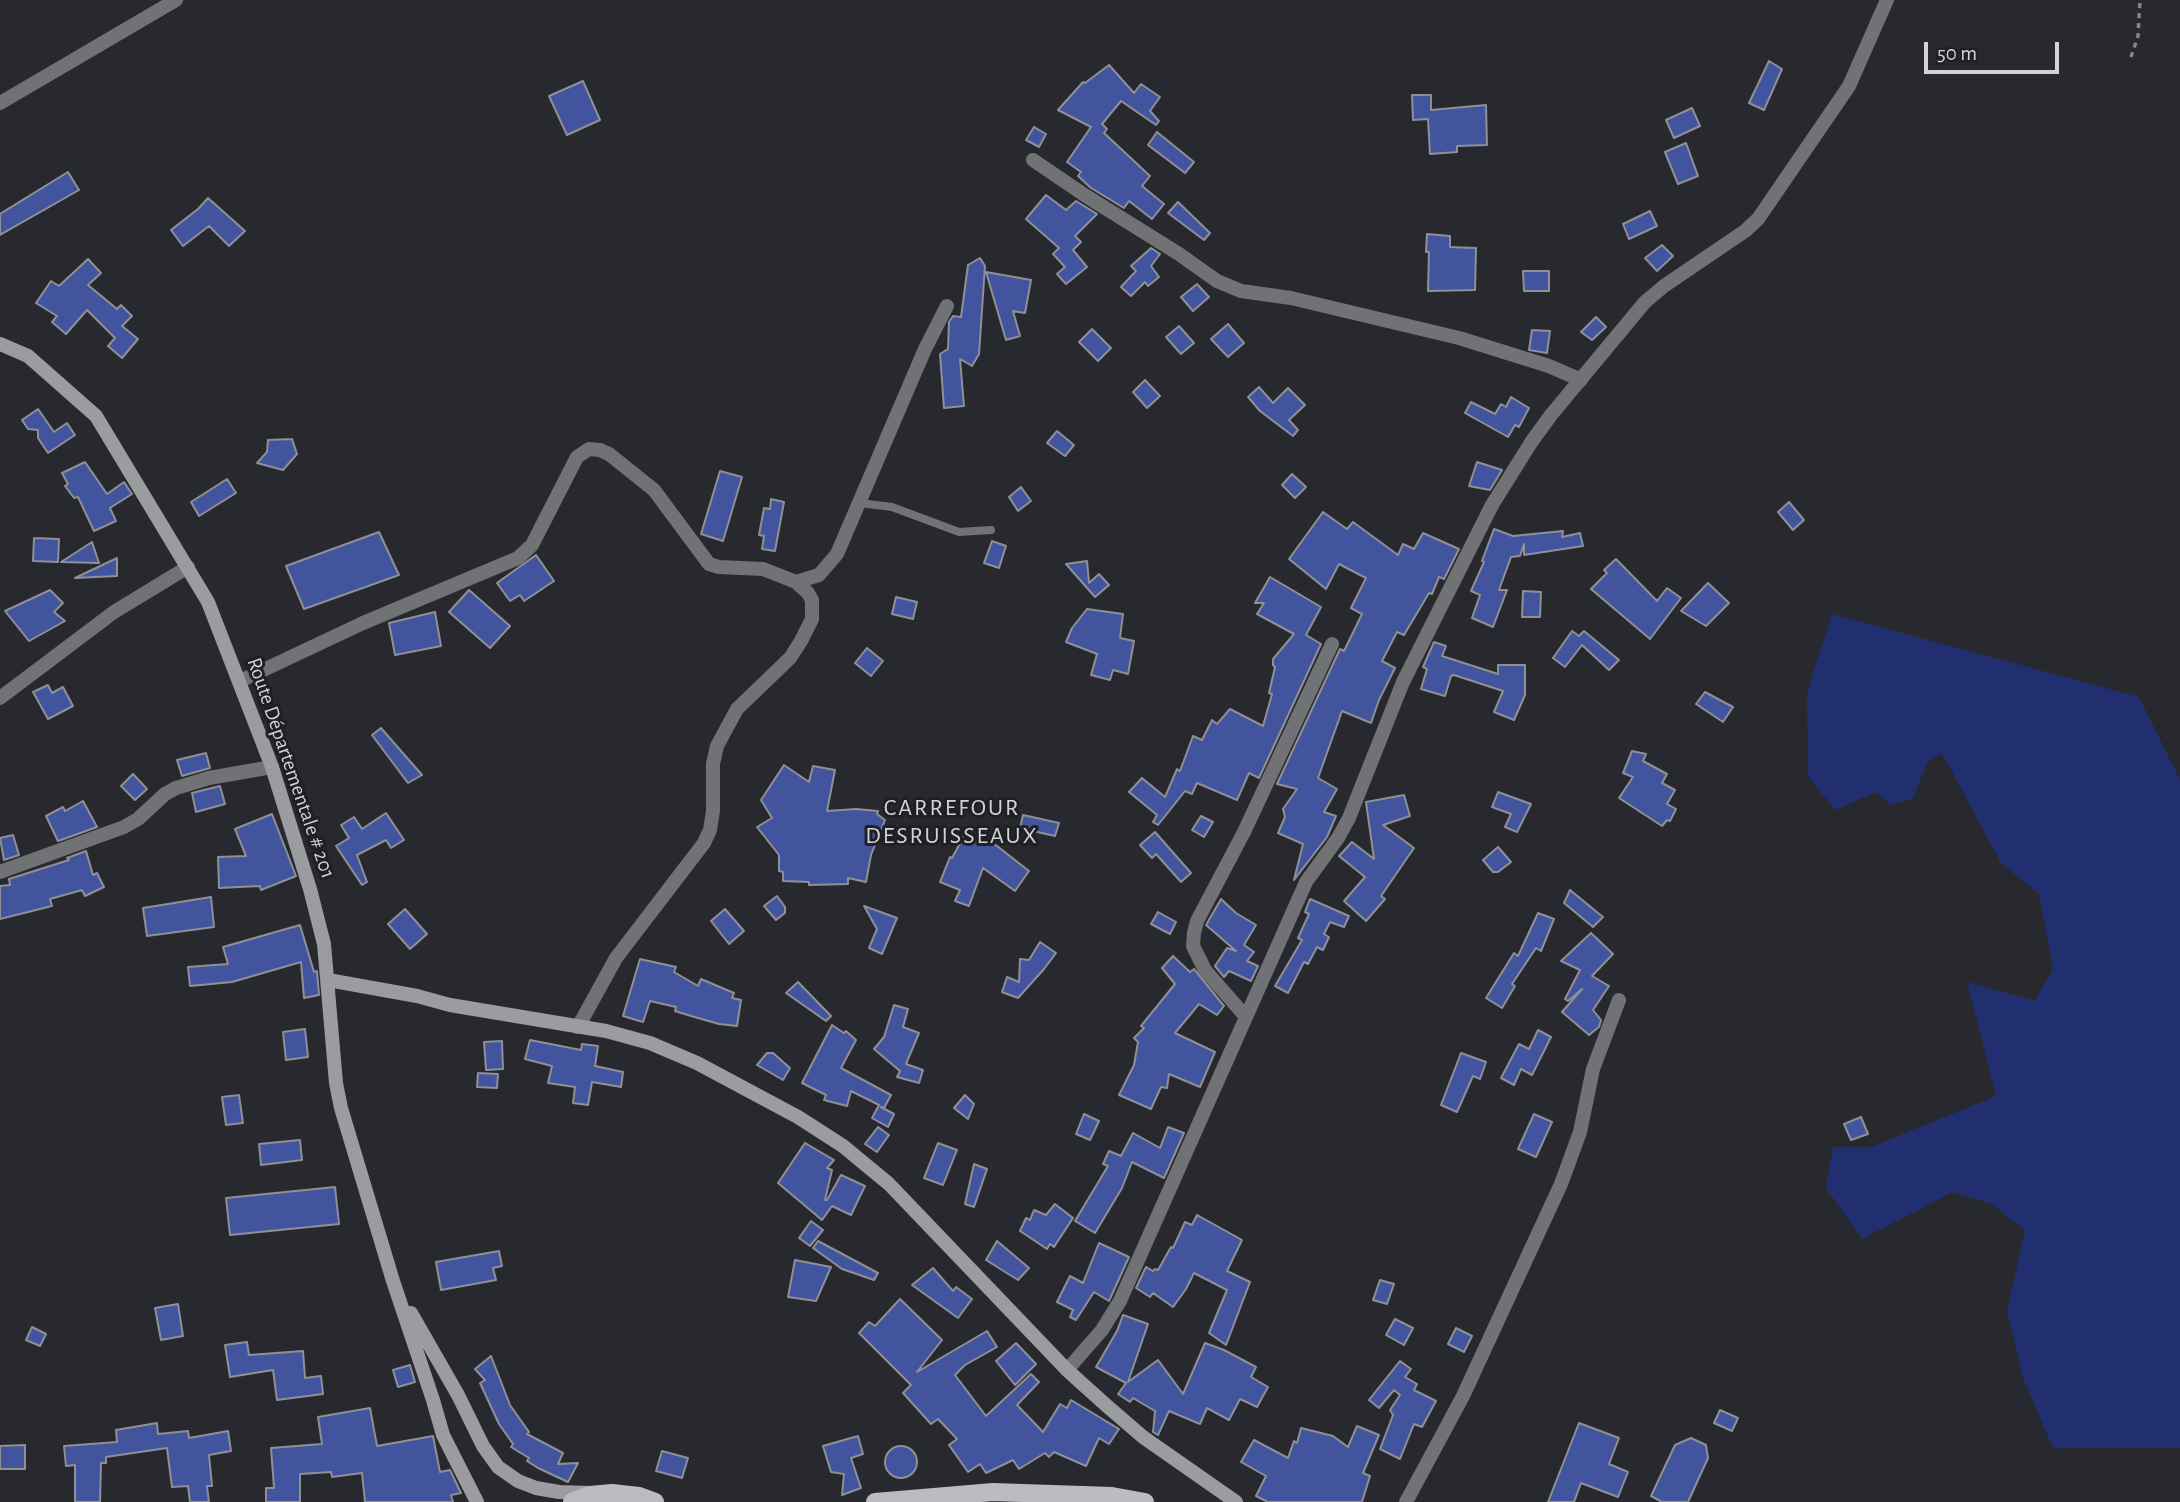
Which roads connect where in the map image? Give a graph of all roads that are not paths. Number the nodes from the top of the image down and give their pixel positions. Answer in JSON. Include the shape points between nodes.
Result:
{"nodes":[{"id":1,"x":176,"y":0,"type":"edge"},
{"id":2,"x":1886,"y":0,"type":"edge"},
{"id":3,"x":0,"y":103,"type":"edge"},
{"id":4,"x":1034,"y":160,"type":"dead end"},
{"id":5,"x":947,"y":306,"type":"dead end"},
{"id":6,"x":0,"y":344,"type":"edge"},
{"id":7,"x":1581,"y":380,"type":"junction"},
{"id":8,"x":860,"y":502,"type":"junction"},
{"id":9,"x":990,"y":530,"type":"dead end"},
{"id":10,"x":188,"y":567,"type":"junction"},
{"id":11,"x":796,"y":582,"type":"junction"},
{"id":12,"x":1332,"y":644,"type":"dead end"},
{"id":13,"x":240,"y":681,"type":"junction"},
{"id":14,"x":0,"y":698,"type":"edge"},
{"id":15,"x":272,"y":767,"type":"junction"},
{"id":16,"x":0,"y":872,"type":"edge"},
{"id":17,"x":328,"y":980,"type":"junction"},
{"id":18,"x":1619,"y":1000,"type":"dead end"},
{"id":19,"x":1246,"y":1017,"type":"junction"},
{"id":20,"x":578,"y":1027,"type":"junction"},
{"id":21,"x":393,"y":1281,"type":"junction"},
{"id":22,"x":1067,"y":1370,"type":"junction"},
{"id":23,"x":993,"y":1492,"type":"junction"},
{"id":24,"x":611,"y":1493,"type":"junction"},
{"id":25,"x":1112,"y":1499,"type":"edge"},
{"id":26,"x":477,"y":1502,"type":"edge"},
{"id":27,"x":572,"y":1502,"type":"edge"},
{"id":28,"x":655,"y":1502,"type":"edge"},
{"id":29,"x":875,"y":1502,"type":"edge"},
{"id":30,"x":962,"y":1502,"type":"edge"},
{"id":31,"x":1145,"y":1502,"type":"edge"},
{"id":32,"x":1236,"y":1502,"type":"edge"},
{"id":33,"x":1406,"y":1502,"type":"edge"}],
"edges":[{"from":1,"to":3,"type":"street"},
{"from":2,"to":7,"type":"street","via":[[1849,86],[1758,219],[1645,302]]},
{"from":4,"to":7,"type":"street","via":[[1217,281],[1241,291],[1291,298],[1459,338]]},
{"from":5,"to":8,"type":"street"},
{"from":6,"to":10,"type":"main road","name":"Route Départementale # 201","via":[[28,356],[96,416]]},
{"from":7,"to":19,"type":"street","via":[[1532,441],[1492,505],[1404,682],[1349,818],[1306,882]]},
{"from":8,"to":9,"type":"lane","via":[[892,508],[959,532]]},
{"from":8,"to":11,"type":"street","via":[[828,566],[820,575]]},
{"from":10,"to":13,"type":"main road","name":"Route Départementale # 201","via":[[208,602]]},
{"from":10,"to":14,"type":"street","via":[[114,612]]},
{"from":11,"to":13,"type":"street","via":[[761,568],[709,564],[654,490],[608,454],[589,449],[577,457],[536,538],[518,558]]},
{"from":11,"to":20,"type":"street","via":[[812,600],[812,618],[790,658],[737,709],[717,746],[713,811],[704,843],[616,958]]},
{"from":12,"to":19,"type":"street","via":[[1194,933],[1193,946],[1205,970]]},
{"from":13,"to":15,"type":"main road","name":"Route Départementale # 201"},
{"from":15,"to":16,"type":"street","via":[[176,788],[124,827]]},
{"from":15,"to":17,"type":"main road","name":"Route Départementale # 201","via":[[310,888]]},
{"from":17,"to":20,"type":"main road"},
{"from":17,"to":21,"type":"main road","name":"Route Départementale # 201","via":[[336,1083]]},
{"from":18,"to":33,"type":"street","via":[[1593,1069],[1580,1132],[1561,1184],[1463,1396]]},
{"from":19,"to":22,"type":"street","via":[[1120,1301]]},
{"from":20,"to":22,"type":"main road","via":[[650,1043],[697,1063],[843,1146],[889,1184]]},
{"from":21,"to":24,"type":"main road","name":"Route Départementale # 201","via":[[498,1467],[545,1491]]},
{"from":21,"to":26,"type":"main road","name":"Route Départementale # 201","via":[[443,1435]]},
{"from":22,"to":32,"type":"main road","via":[[1143,1437]]},
{"from":23,"to":25,"type":"main road"},
{"from":23,"to":29,"type":"main road"},
{"from":23,"to":30,"type":"main road"},
{"from":24,"to":27,"type":"main road"},
{"from":24,"to":28,"type":"main road"},
{"from":25,"to":31,"type":"main road"}]}
